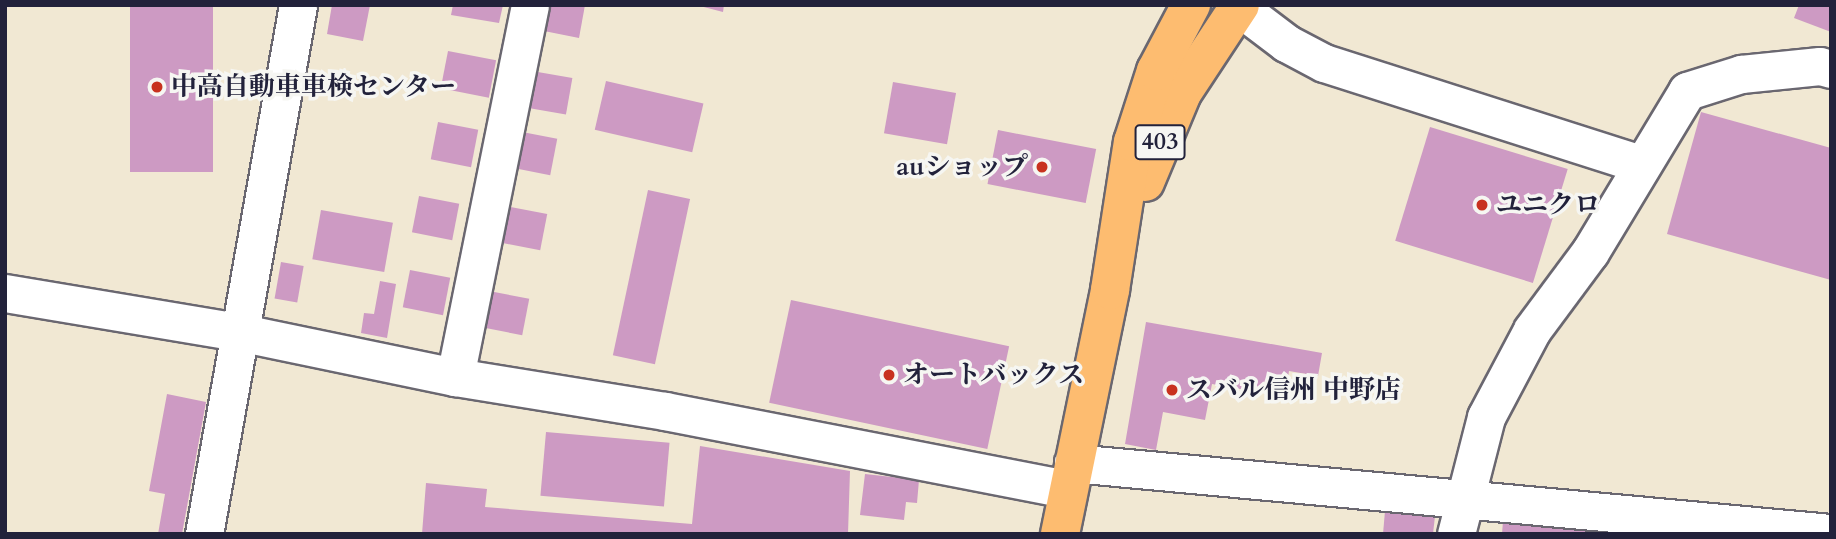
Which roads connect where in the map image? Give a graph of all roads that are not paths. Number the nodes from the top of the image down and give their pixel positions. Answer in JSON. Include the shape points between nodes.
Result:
{"nodes":[{"id":1,"x":299,"y":5,"type":"edge"},
{"id":2,"x":530,"y":5,"type":"edge"},
{"id":3,"x":1191,"y":5,"type":"edge"},
{"id":4,"x":1238,"y":6,"type":"edge"},
{"id":5,"x":1831,"y":69,"type":"edge"},
{"id":6,"x":1641,"y":164,"type":"junction"},
{"id":7,"x":1110,"y":290,"type":"junction"},
{"id":8,"x":5,"y":293,"type":"edge"},
{"id":9,"x":238,"y":332,"type":"junction"},
{"id":10,"x":455,"y":377,"type":"junction"},
{"id":11,"x":1071,"y":476,"type":"junction"},
{"id":12,"x":1461,"y":517,"type":"edge"},
{"id":13,"x":1831,"y":533,"type":"edge"},
{"id":14,"x":204,"y":534,"type":"edge"},
{"id":15,"x":1060,"y":534,"type":"edge"}],
"edges":[{"from":1,"to":9,"type":"street"},
{"from":2,"to":10,"type":"street"},
{"from":3,"to":7,"type":"highway","number":"403","via":[[1170,39],[1142,111]]},
{"from":4,"to":6,"type":"street","via":[[1286,43],[1324,63]]},
{"from":4,"to":7,"type":"highway","number":"403","via":[[1188,82],[1162,138]]},
{"from":5,"to":6,"type":"street","via":[[1820,66],[1741,74],[1687,91]]},
{"from":6,"to":12,"type":"street","via":[[1590,252],[1532,330],[1486,417]]},
{"from":7,"to":11,"type":"highway","number":"403"},
{"from":8,"to":9,"type":"street"},
{"from":9,"to":10,"type":"street"},
{"from":9,"to":14,"type":"street"},
{"from":10,"to":11,"type":"street"},
{"from":11,"to":12,"type":"street"},
{"from":11,"to":15,"type":"highway","number":"403"},
{"from":12,"to":13,"type":"street"}]}
